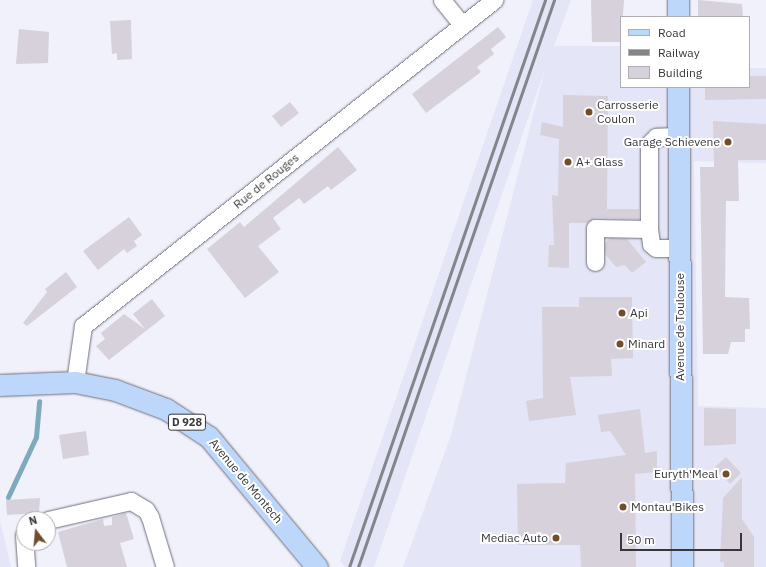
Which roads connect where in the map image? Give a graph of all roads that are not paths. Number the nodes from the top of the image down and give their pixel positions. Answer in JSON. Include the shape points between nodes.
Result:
{"nodes":[{"id":1,"x":442,"y":0,"type":"edge"},
{"id":2,"x":494,"y":0,"type":"edge"},
{"id":3,"x":678,"y":0,"type":"edge"},
{"id":4,"x":678,"y":16,"type":"edge"},
{"id":5,"x":462,"y":25,"type":"junction"},
{"id":6,"x":678,"y":88,"type":"edge"},
{"id":7,"x":679,"y":136,"type":"junction"},
{"id":8,"x":649,"y":229,"type":"junction"},
{"id":9,"x":679,"y":248,"type":"junction"},
{"id":10,"x":595,"y":262,"type":"dead end"},
{"id":11,"x":75,"y":382,"type":"junction"},
{"id":12,"x":0,"y":386,"type":"edge"},
{"id":13,"x":56,"y":518,"type":"edge"},
{"id":14,"x":25,"y":551,"type":"edge"},
{"id":15,"x":26,"y":567,"type":"edge"},
{"id":16,"x":165,"y":567,"type":"edge"},
{"id":17,"x":317,"y":567,"type":"edge"},
{"id":18,"x":682,"y":567,"type":"edge"}],
"edges":[{"from":1,"to":5,"type":"street"},
{"from":2,"to":5,"type":"street","name":"Rue de Rouges"},
{"from":3,"to":4,"type":"main road"},
{"from":5,"to":11,"type":"street","name":"Rue de Rouges","via":[[84,326]]},
{"from":6,"to":7,"type":"main road","name":"Avenue de Toulouse"},
{"from":7,"to":8,"type":"street","via":[[656,137],[649,144]]},
{"from":7,"to":9,"type":"main road","name":"Avenue de Toulouse"},
{"from":8,"to":9,"type":"street","via":[[651,244],[656,248]]},
{"from":8,"to":10,"type":"street","via":[[595,228]]},
{"from":9,"to":18,"type":"main road","name":"Avenue de Toulouse"},
{"from":11,"to":12,"type":"main road","name":"Avenue de Montech","number":"D 928"},
{"from":11,"to":17,"type":"main road","name":"Avenue de Montech","number":"D 928","via":[[115,390],[166,409],[209,437]]},
{"from":13,"to":16,"type":"street","via":[[131,501],[146,510],[150,517]]},
{"from":14,"to":15,"type":"street"}]}
